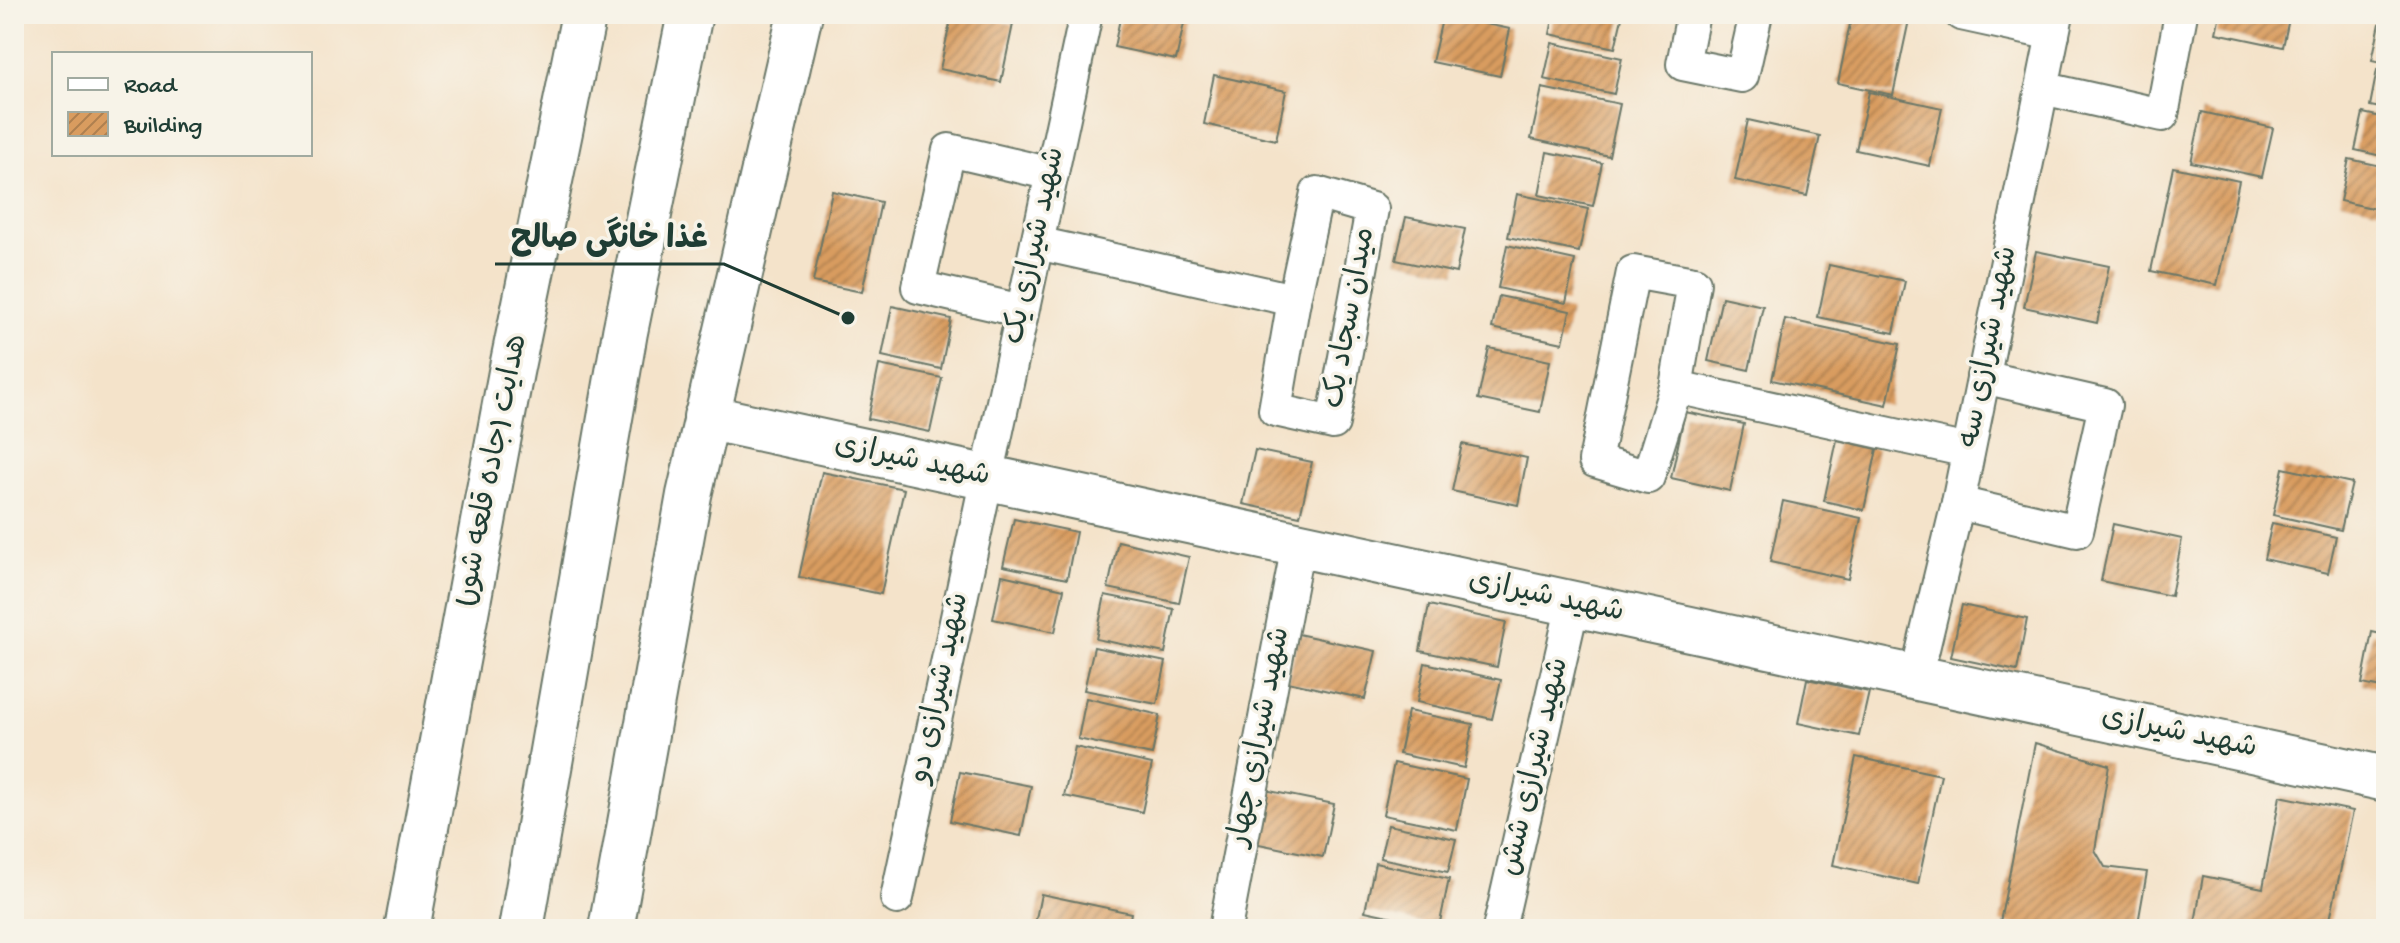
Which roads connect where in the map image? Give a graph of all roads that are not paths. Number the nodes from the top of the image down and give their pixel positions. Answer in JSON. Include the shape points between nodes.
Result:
{"nodes":[{"id":1,"x":584,"y":14,"type":"edge"},
{"id":2,"x":690,"y":14,"type":"edge"},
{"id":3,"x":800,"y":14,"type":"edge"},
{"id":4,"x":1086,"y":14,"type":"edge"},
{"id":5,"x":1693,"y":14,"type":"edge"},
{"id":6,"x":1756,"y":14,"type":"edge"},
{"id":7,"x":1961,"y":14,"type":"edge"},
{"id":8,"x":2181,"y":14,"type":"edge"},
{"id":9,"x":2055,"y":24,"type":"edge"},
{"id":10,"x":2042,"y":88,"type":"junction"},
{"id":11,"x":1052,"y":174,"type":"junction"},
{"id":12,"x":1037,"y":243,"type":"junction"},
{"id":13,"x":1294,"y":300,"type":"junction"},
{"id":14,"x":1022,"y":311,"type":"junction"},
{"id":15,"x":1983,"y":377,"type":"junction"},
{"id":16,"x":1676,"y":387,"type":"junction"},
{"id":17,"x":706,"y":417,"type":"junction"},
{"id":18,"x":1968,"y":451,"type":"junction"},
{"id":19,"x":985,"y":478,"type":"junction"},
{"id":20,"x":1958,"y":503,"type":"junction"},
{"id":21,"x":1298,"y":545,"type":"junction"},
{"id":22,"x":1573,"y":604,"type":"junction"},
{"id":23,"x":1916,"y":678,"type":"junction"},
{"id":24,"x":2386,"y":779,"type":"edge"},
{"id":25,"x":897,"y":898,"type":"dead end"},
{"id":26,"x":407,"y":929,"type":"edge"},
{"id":27,"x":521,"y":929,"type":"edge"},
{"id":28,"x":611,"y":929,"type":"edge"},
{"id":29,"x":1225,"y":929,"type":"edge"},
{"id":30,"x":1499,"y":929,"type":"edge"}],
"edges":[{"from":1,"to":26,"type":"main road","name":"هدایت (جاده قلعه شور)"},
{"from":2,"to":27,"type":"main road","via":[[625,332]]},
{"from":3,"to":17,"type":"main road"},
{"from":4,"to":11,"type":"street","name":"شهید شیرازی یک"},
{"from":5,"to":6,"type":"street","via":[[1683,64],[1742,76]]},
{"from":7,"to":9,"type":"street"},
{"from":8,"to":10,"type":"street","via":[[2162,115]]},
{"from":9,"to":10,"type":"street","name":"شهید شیرازی سه"},
{"from":10,"to":15,"type":"street","name":"شهید شیرازی سه"},
{"from":11,"to":12,"type":"street","name":"شهید شیرازی یک"},
{"from":11,"to":14,"type":"street","via":[[949,150],[918,287]]},
{"from":12,"to":13,"type":"street"},
{"from":12,"to":14,"type":"street","name":"شهید شیرازی یک"},
{"from":13,"to":13,"type":"street","name":"میدان سجاد یک","via":[[1317,193],[1372,209],[1333,423],[1275,410]]},
{"from":14,"to":19,"type":"street","name":"شهید شیرازی یک"},
{"from":15,"to":18,"type":"street","name":"شهید شیرازی سه"},
{"from":15,"to":20,"type":"street","via":[[2105,405],[2077,531]]},
{"from":16,"to":16,"type":"street","via":[[1694,283],[1633,272],[1595,461],[1648,477]]},
{"from":16,"to":18,"type":"street"},
{"from":17,"to":19,"type":"main road","name":"شهید شیرازی"},
{"from":17,"to":28,"type":"main road"},
{"from":18,"to":20,"type":"street","name":"شهید شیرازی سه"},
{"from":19,"to":21,"type":"main road","name":"شهید شیرازی"},
{"from":19,"to":25,"type":"street","name":"شهید شیرازی دو"},
{"from":20,"to":23,"type":"street","name":"شهید شیرازی سه"},
{"from":21,"to":22,"type":"main road","name":"شهید شیرازی"},
{"from":21,"to":29,"type":"street","name":"شهید شیرازی چهار"},
{"from":22,"to":23,"type":"main road","name":"شهید شیرازی"},
{"from":22,"to":30,"type":"street","name":"شهید شیرازی شش"},
{"from":23,"to":24,"type":"main road","name":"شهید شیرازی"}]}
